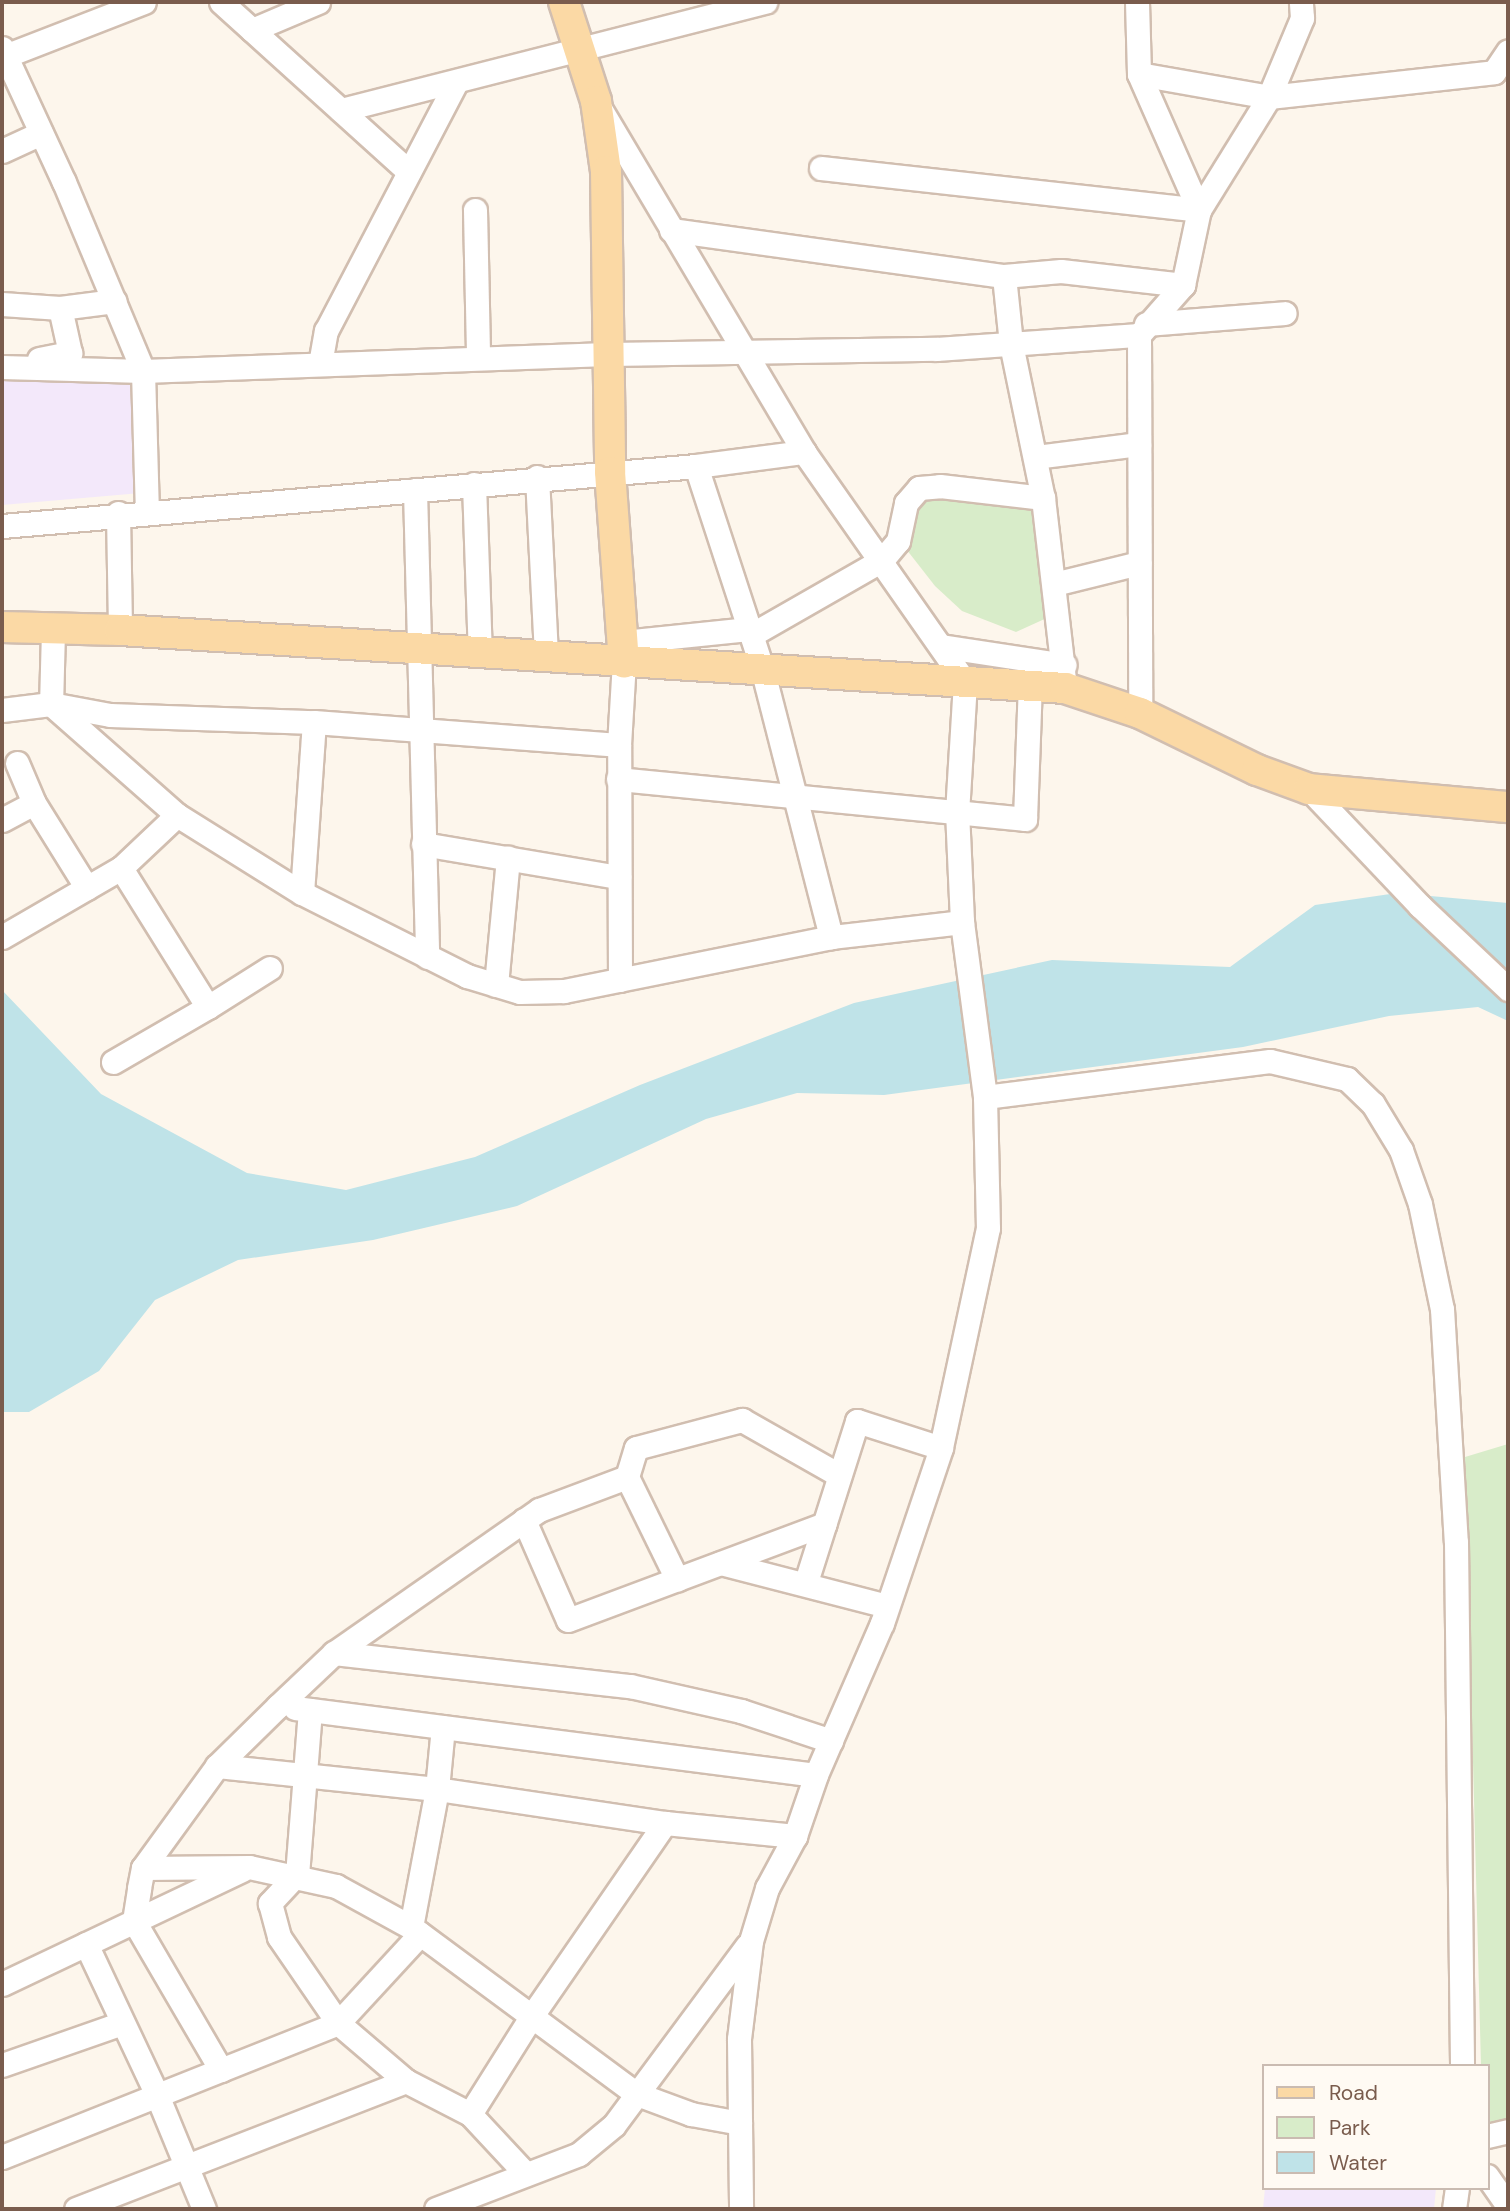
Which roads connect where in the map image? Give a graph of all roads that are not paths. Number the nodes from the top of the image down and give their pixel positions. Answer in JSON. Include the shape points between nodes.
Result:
{"nodes":[{"id":1,"x":144,"y":2,"type":"edge"},
{"id":2,"x":220,"y":2,"type":"edge"},
{"id":3,"x":318,"y":2,"type":"edge"},
{"id":4,"x":564,"y":2,"type":"edge"},
{"id":5,"x":763,"y":2,"type":"edge"},
{"id":6,"x":1138,"y":2,"type":"edge"},
{"id":7,"x":1301,"y":2,"type":"edge"},
{"id":8,"x":683,"y":12,"type":"edge"},
{"id":9,"x":252,"y":30,"type":"junction"},
{"id":10,"x":579,"y":50,"type":"junction"},
{"id":11,"x":1508,"y":51,"type":"edge"},
{"id":12,"x":3,"y":52,"type":"edge"},
{"id":13,"x":1139,"y":74,"type":"junction"},
{"id":14,"x":456,"y":82,"type":"junction"},
{"id":15,"x":1269,"y":97,"type":"junction"},
{"id":16,"x":596,"y":101,"type":"junction"},
{"id":17,"x":341,"y":110,"type":"junction"},
{"id":18,"x":41,"y":133,"type":"junction"},
{"id":19,"x":2,"y":151,"type":"edge"},
{"id":20,"x":821,"y":168,"type":"dead end"},
{"id":21,"x":409,"y":172,"type":"junction"},
{"id":22,"x":475,"y":210,"type":"dead end"},
{"id":23,"x":1199,"y":210,"type":"junction"},
{"id":24,"x":671,"y":230,"type":"junction"},
{"id":25,"x":1004,"y":276,"type":"junction"},
{"id":26,"x":1183,"y":285,"type":"junction"},
{"id":27,"x":115,"y":301,"type":"junction"},
{"id":28,"x":2,"y":304,"type":"edge"},
{"id":29,"x":60,"y":308,"type":"junction"},
{"id":30,"x":1285,"y":313,"type":"dead end"},
{"id":31,"x":1143,"y":329,"type":"junction"},
{"id":32,"x":1011,"y":344,"type":"junction"},
{"id":33,"x":746,"y":352,"type":"junction"},
{"id":34,"x":607,"y":354,"type":"junction"},
{"id":35,"x":478,"y":358,"type":"junction"},
{"id":36,"x":320,"y":364,"type":"junction"},
{"id":37,"x":2,"y":366,"type":"edge"},
{"id":38,"x":143,"y":371,"type":"junction"},
{"id":39,"x":1139,"y":444,"type":"junction"},
{"id":40,"x":804,"y":452,"type":"junction"},
{"id":41,"x":1036,"y":457,"type":"junction"},
{"id":42,"x":696,"y":466,"type":"junction"},
{"id":43,"x":610,"y":472,"type":"junction"},
{"id":44,"x":537,"y":477,"type":"junction"},
{"id":45,"x":474,"y":484,"type":"junction"},
{"id":46,"x":415,"y":490,"type":"junction"},
{"id":47,"x":1043,"y":498,"type":"junction"},
{"id":48,"x":146,"y":511,"type":"junction"},
{"id":49,"x":118,"y":513,"type":"junction"},
{"id":50,"x":2,"y":526,"type":"edge"},
{"id":51,"x":882,"y":560,"type":"junction"},
{"id":52,"x":1139,"y":563,"type":"junction"},
{"id":53,"x":1054,"y":584,"type":"junction"},
{"id":54,"x":2,"y":627,"type":"edge"},
{"id":55,"x":53,"y":630,"type":"junction"},
{"id":56,"x":120,"y":630,"type":"junction"},
{"id":57,"x":750,"y":632,"type":"junction"},
{"id":58,"x":941,"y":646,"type":"junction"},
{"id":59,"x":417,"y":651,"type":"junction"},
{"id":60,"x":624,"y":652,"type":"junction"},
{"id":61,"x":480,"y":653,"type":"junction"},
{"id":62,"x":546,"y":657,"type":"junction"},
{"id":63,"x":762,"y":668,"type":"junction"},
{"id":64,"x":1065,"y":677,"type":"junction"},
{"id":65,"x":965,"y":682,"type":"junction"},
{"id":66,"x":1030,"y":684,"type":"junction"},
{"id":67,"x":51,"y":704,"type":"junction"},
{"id":68,"x":2,"y":710,"type":"edge"},
{"id":69,"x":1139,"y":713,"type":"junction"},
{"id":70,"x":314,"y":722,"type":"junction"},
{"id":71,"x":419,"y":729,"type":"junction"},
{"id":72,"x":619,"y":745,"type":"junction"},
{"id":73,"x":17,"y":763,"type":"dead end"},
{"id":74,"x":618,"y":779,"type":"junction"},
{"id":75,"x":1309,"y":789,"type":"junction"},
{"id":76,"x":794,"y":797,"type":"junction"},
{"id":77,"x":34,"y":803,"type":"junction"},
{"id":78,"x":1508,"y":807,"type":"edge"},
{"id":79,"x":957,"y":811,"type":"junction"},
{"id":80,"x":177,"y":815,"type":"junction"},
{"id":81,"x":2,"y":820,"type":"edge"},
{"id":82,"x":423,"y":844,"type":"junction"},
{"id":83,"x":508,"y":858,"type":"junction"},
{"id":84,"x":121,"y":869,"type":"junction"},
{"id":85,"x":619,"y":877,"type":"junction"},
{"id":86,"x":87,"y":888,"type":"junction"},
{"id":87,"x":302,"y":894,"type":"junction"},
{"id":88,"x":962,"y":922,"type":"junction"},
{"id":89,"x":2,"y":937,"type":"edge"},
{"id":90,"x":831,"y":937,"type":"junction"},
{"id":91,"x":427,"y":957,"type":"junction"},
{"id":92,"x":270,"y":968,"type":"dead end"},
{"id":93,"x":620,"y":980,"type":"junction"},
{"id":94,"x":496,"y":985,"type":"junction"},
{"id":95,"x":1508,"y":989,"type":"edge"},
{"id":96,"x":208,"y":1007,"type":"junction"},
{"id":97,"x":113,"y":1062,"type":"dead end"},
{"id":98,"x":984,"y":1091,"type":"junction"},
{"id":99,"x":941,"y":1448,"type":"junction"},
{"id":100,"x":839,"y":1475,"type":"junction"},
{"id":101,"x":627,"y":1477,"type":"junction"},
{"id":102,"x":524,"y":1520,"type":"junction"},
{"id":103,"x":825,"y":1524,"type":"junction"},
{"id":104,"x":721,"y":1563,"type":"junction"},
{"id":105,"x":677,"y":1580,"type":"junction"},
{"id":106,"x":807,"y":1582,"type":"junction"},
{"id":107,"x":887,"y":1606,"type":"junction"},
{"id":108,"x":334,"y":1653,"type":"junction"},
{"id":109,"x":278,"y":1706,"type":"junction"},
{"id":110,"x":310,"y":1710,"type":"junction"},
{"id":111,"x":443,"y":1727,"type":"junction"},
{"id":112,"x":831,"y":1741,"type":"junction"},
{"id":113,"x":217,"y":1766,"type":"junction"},
{"id":114,"x":304,"y":1775,"type":"junction"},
{"id":115,"x":816,"y":1775,"type":"junction"},
{"id":116,"x":437,"y":1789,"type":"junction"},
{"id":117,"x":665,"y":1824,"type":"junction"},
{"id":118,"x":796,"y":1836,"type":"junction"},
{"id":119,"x":249,"y":1867,"type":"junction"},
{"id":120,"x":143,"y":1868,"type":"junction"},
{"id":121,"x":298,"y":1874,"type":"junction"},
{"id":122,"x":134,"y":1921,"type":"junction"},
{"id":123,"x":416,"y":1931,"type":"junction"},
{"id":124,"x":751,"y":1941,"type":"junction"},
{"id":125,"x":86,"y":1944,"type":"junction"},
{"id":126,"x":2,"y":1984,"type":"edge"},
{"id":127,"x":531,"y":2017,"type":"junction"},
{"id":128,"x":122,"y":2023,"type":"junction"},
{"id":129,"x":338,"y":2024,"type":"junction"},
{"id":130,"x":1462,"y":2064,"type":"edge"},
{"id":131,"x":2,"y":2065,"type":"edge"},
{"id":132,"x":221,"y":2070,"type":"junction"},
{"id":133,"x":406,"y":2081,"type":"junction"},
{"id":134,"x":637,"y":2094,"type":"junction"},
{"id":135,"x":157,"y":2095,"type":"junction"},
{"id":136,"x":470,"y":2114,"type":"junction"},
{"id":137,"x":740,"y":2123,"type":"junction"},
{"id":138,"x":1508,"y":2131,"type":"edge"},
{"id":139,"x":1489,"y":2136,"type":"edge"},
{"id":140,"x":2,"y":2157,"type":"edge"},
{"id":141,"x":187,"y":2167,"type":"junction"},
{"id":142,"x":526,"y":2174,"type":"junction"},
{"id":143,"x":1489,"y":2179,"type":"edge"},
{"id":144,"x":1457,"y":2190,"type":"edge"},
{"id":145,"x":1508,"y":2206,"type":"edge"},
{"id":146,"x":76,"y":2209,"type":"edge"},
{"id":147,"x":204,"y":2209,"type":"edge"},
{"id":148,"x":436,"y":2209,"type":"edge"},
{"id":149,"x":741,"y":2209,"type":"edge"},
{"id":150,"x":1454,"y":2209,"type":"edge"}],
"edges":[{"from":1,"to":12,"type":"street"},
{"from":2,"to":9,"type":"street"},
{"from":3,"to":9,"type":"street"},
{"from":4,"to":10,"type":"main road"},
{"from":5,"to":8,"type":"street"},
{"from":6,"to":13,"type":"street"},
{"from":7,"to":15,"type":"street","via":[[1302,18]]},
{"from":8,"to":10,"type":"street"},
{"from":9,"to":17,"type":"street"},
{"from":10,"to":14,"type":"street"},
{"from":10,"to":16,"type":"main road"},
{"from":11,"to":15,"type":"street","via":[[1494,72]]},
{"from":12,"to":18,"type":"street"},
{"from":13,"to":15,"type":"street"},
{"from":13,"to":23,"type":"street"},
{"from":14,"to":17,"type":"street"},
{"from":14,"to":21,"type":"street"},
{"from":15,"to":23,"type":"street"},
{"from":16,"to":24,"type":"street"},
{"from":16,"to":34,"type":"main road","via":[[606,171]]},
{"from":17,"to":21,"type":"street"},
{"from":18,"to":19,"type":"street"},
{"from":18,"to":27,"type":"street"},
{"from":20,"to":23,"type":"street"},
{"from":21,"to":36,"type":"street","via":[[326,331]]},
{"from":22,"to":35,"type":"street"},
{"from":23,"to":26,"type":"street"},
{"from":24,"to":25,"type":"street"},
{"from":24,"to":33,"type":"street"},
{"from":25,"to":26,"type":"street","via":[[1061,271]]},
{"from":25,"to":32,"type":"street"},
{"from":26,"to":31,"type":"street"},
{"from":27,"to":29,"type":"street"},
{"from":27,"to":38,"type":"street"},
{"from":28,"to":29,"type":"street"},
{"from":29,"to":37,"type":"street","via":[[70,354]]},
{"from":30,"to":31,"type":"street"},
{"from":31,"to":32,"type":"street"},
{"from":31,"to":39,"type":"street"},
{"from":32,"to":33,"type":"street"},
{"from":32,"to":41,"type":"street"},
{"from":33,"to":34,"type":"street"},
{"from":33,"to":40,"type":"street"},
{"from":34,"to":35,"type":"street"},
{"from":34,"to":43,"type":"main road"},
{"from":35,"to":36,"type":"street"},
{"from":36,"to":38,"type":"street"},
{"from":37,"to":38,"type":"street"},
{"from":38,"to":48,"type":"street"},
{"from":39,"to":41,"type":"street"},
{"from":39,"to":52,"type":"street"},
{"from":40,"to":42,"type":"street"},
{"from":40,"to":51,"type":"street"},
{"from":41,"to":47,"type":"street"},
{"from":42,"to":43,"type":"street"},
{"from":42,"to":57,"type":"street"},
{"from":43,"to":44,"type":"street"},
{"from":43,"to":60,"type":"main road"},
{"from":44,"to":45,"type":"street"},
{"from":44,"to":62,"type":"street"},
{"from":45,"to":46,"type":"street"},
{"from":45,"to":61,"type":"street"},
{"from":46,"to":48,"type":"street"},
{"from":46,"to":59,"type":"street"},
{"from":47,"to":51,"type":"street","via":[[940,486],[919,488],[906,503],[898,541]]},
{"from":47,"to":53,"type":"street"},
{"from":48,"to":49,"type":"street"},
{"from":49,"to":50,"type":"street"},
{"from":49,"to":56,"type":"street"},
{"from":51,"to":57,"type":"street"},
{"from":51,"to":58,"type":"street"},
{"from":52,"to":53,"type":"street"},
{"from":52,"to":69,"type":"street"},
{"from":53,"to":64,"type":"street"},
{"from":54,"to":55,"type":"main road"},
{"from":55,"to":56,"type":"main road"},
{"from":55,"to":67,"type":"street"},
{"from":56,"to":59,"type":"main road"},
{"from":57,"to":60,"type":"street"},
{"from":57,"to":63,"type":"street"},
{"from":58,"to":64,"type":"street"},
{"from":58,"to":65,"type":"street"},
{"from":59,"to":61,"type":"main road"},
{"from":59,"to":71,"type":"street"},
{"from":60,"to":62,"type":"main road"},
{"from":60,"to":63,"type":"main road"},
{"from":60,"to":72,"type":"street"},
{"from":61,"to":62,"type":"main road"},
{"from":63,"to":65,"type":"main road"},
{"from":63,"to":76,"type":"street"},
{"from":64,"to":66,"type":"main road"},
{"from":64,"to":69,"type":"main road"},
{"from":65,"to":66,"type":"main road"},
{"from":65,"to":79,"type":"street"},
{"from":66,"to":79,"type":"street","via":[[1025,819]]},
{"from":67,"to":68,"type":"street"},
{"from":67,"to":70,"type":"street","via":[[110,715]]},
{"from":67,"to":80,"type":"street"},
{"from":69,"to":75,"type":"main road","via":[[1257,770]]},
{"from":70,"to":71,"type":"street"},
{"from":70,"to":87,"type":"street"},
{"from":71,"to":72,"type":"street"},
{"from":71,"to":82,"type":"street"},
{"from":72,"to":74,"type":"street"},
{"from":73,"to":77,"type":"street"},
{"from":74,"to":76,"type":"street"},
{"from":74,"to":85,"type":"street"},
{"from":75,"to":78,"type":"main road"},
{"from":75,"to":95,"type":"street","via":[[1420,906]]},
{"from":76,"to":79,"type":"street"},
{"from":76,"to":90,"type":"street"},
{"from":77,"to":81,"type":"street"},
{"from":77,"to":86,"type":"street"},
{"from":79,"to":88,"type":"street"},
{"from":80,"to":84,"type":"street"},
{"from":80,"to":87,"type":"street"},
{"from":82,"to":83,"type":"street"},
{"from":82,"to":91,"type":"street"},
{"from":83,"to":85,"type":"street"},
{"from":83,"to":94,"type":"street"},
{"from":84,"to":86,"type":"street"},
{"from":84,"to":96,"type":"street"},
{"from":85,"to":93,"type":"street"},
{"from":86,"to":89,"type":"street"},
{"from":87,"to":91,"type":"street"},
{"from":88,"to":90,"type":"street"},
{"from":88,"to":98,"type":"street"},
{"from":90,"to":93,"type":"street"},
{"from":91,"to":94,"type":"street"},
{"from":92,"to":96,"type":"street"},
{"from":93,"to":94,"type":"street","via":[[564,991],[520,992]]},
{"from":96,"to":97,"type":"street"},
{"from":98,"to":99,"type":"street","via":[[988,1228]]},
{"from":98,"to":130,"type":"street","via":[[1270,1061],[1347,1079],[1373,1104],[1401,1150],[1420,1204],[1442,1309],[1456,1542]]},
{"from":99,"to":100,"type":"street","via":[[858,1421]]},
{"from":99,"to":107,"type":"street"},
{"from":100,"to":101,"type":"street","via":[[742,1420],[636,1448]]},
{"from":100,"to":103,"type":"street"},
{"from":101,"to":102,"type":"street"},
{"from":101,"to":105,"type":"street"},
{"from":102,"to":105,"type":"street","via":[[568,1620]]},
{"from":102,"to":108,"type":"street"},
{"from":103,"to":104,"type":"street"},
{"from":103,"to":106,"type":"street"},
{"from":104,"to":105,"type":"street"},
{"from":104,"to":106,"type":"street"},
{"from":106,"to":107,"type":"street"},
{"from":107,"to":112,"type":"street"},
{"from":108,"to":109,"type":"street"},
{"from":108,"to":112,"type":"street","via":[[631,1686],[741,1711]]},
{"from":109,"to":110,"type":"street"},
{"from":109,"to":113,"type":"street"},
{"from":110,"to":111,"type":"street"},
{"from":110,"to":114,"type":"street"},
{"from":111,"to":115,"type":"street"},
{"from":111,"to":116,"type":"street"},
{"from":112,"to":115,"type":"street"},
{"from":113,"to":114,"type":"street"},
{"from":113,"to":120,"type":"street"},
{"from":114,"to":116,"type":"street"},
{"from":114,"to":121,"type":"street"},
{"from":115,"to":118,"type":"street"},
{"from":116,"to":117,"type":"street"},
{"from":116,"to":123,"type":"street"},
{"from":117,"to":118,"type":"street"},
{"from":117,"to":127,"type":"street"},
{"from":118,"to":124,"type":"street","via":[[767,1888]]},
{"from":119,"to":120,"type":"street"},
{"from":119,"to":121,"type":"street"},
{"from":119,"to":122,"type":"street"},
{"from":120,"to":122,"type":"street"},
{"from":121,"to":123,"type":"street","via":[[336,1886]]},
{"from":121,"to":129,"type":"street","via":[[270,1903],[279,1937]]},
{"from":122,"to":125,"type":"street"},
{"from":122,"to":132,"type":"street"},
{"from":123,"to":127,"type":"street"},
{"from":123,"to":129,"type":"street"},
{"from":124,"to":134,"type":"street"},
{"from":124,"to":137,"type":"street","via":[[741,1994]]},
{"from":125,"to":126,"type":"street"},
{"from":125,"to":128,"type":"street"},
{"from":127,"to":134,"type":"street"},
{"from":127,"to":136,"type":"street"},
{"from":128,"to":131,"type":"street"},
{"from":128,"to":135,"type":"street"},
{"from":129,"to":132,"type":"street"},
{"from":129,"to":133,"type":"street"},
{"from":132,"to":135,"type":"street"},
{"from":133,"to":136,"type":"street"},
{"from":133,"to":141,"type":"street"},
{"from":134,"to":137,"type":"street","via":[[691,2114]]},
{"from":134,"to":142,"type":"street","via":[[614,2125],[579,2154]]},
{"from":135,"to":140,"type":"street"},
{"from":135,"to":141,"type":"street"},
{"from":136,"to":142,"type":"street"},
{"from":137,"to":149,"type":"street"},
{"from":138,"to":139,"type":"street"},
{"from":141,"to":146,"type":"street"},
{"from":141,"to":147,"type":"street"},
{"from":142,"to":148,"type":"street"},
{"from":143,"to":145,"type":"street"},
{"from":144,"to":150,"type":"street"}]}
